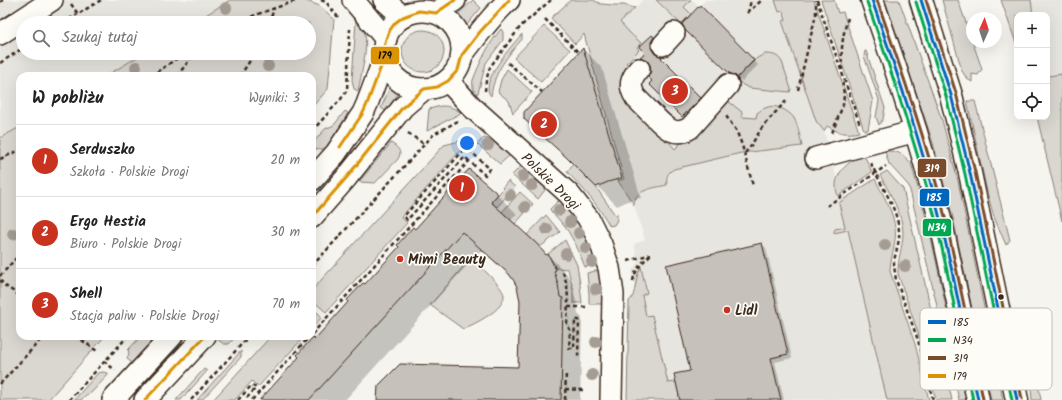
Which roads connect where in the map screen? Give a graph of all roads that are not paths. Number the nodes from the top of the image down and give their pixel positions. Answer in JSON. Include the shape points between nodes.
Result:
{"nodes":[{"id":1,"x":52,"y":0,"type":"edge"},
{"id":2,"x":353,"y":0,"type":"edge"},
{"id":3,"x":384,"y":0,"type":"edge"},
{"id":4,"x":456,"y":0,"type":"edge"},
{"id":5,"x":509,"y":0,"type":"edge"},
{"id":6,"x":872,"y":0,"type":"edge"},
{"id":7,"x":921,"y":0,"type":"edge"},
{"id":8,"x":436,"y":13,"type":"junction"},
{"id":9,"x":28,"y":16,"type":"edge"},
{"id":10,"x":403,"y":17,"type":"junction"},
{"id":11,"x":16,"y":24,"type":"edge"},
{"id":12,"x":0,"y":34,"type":"edge"},
{"id":13,"x":385,"y":48,"type":"junction"},
{"id":14,"x":462,"y":55,"type":"junction"},
{"id":15,"x":640,"y":69,"type":"dead end"},
{"id":16,"x":448,"y":81,"type":"junction"},
{"id":17,"x":728,"y":85,"type":"dead end"},
{"id":18,"x":424,"y":89,"type":"junction"},
{"id":19,"x":916,"y":131,"type":"junction"},
{"id":20,"x":819,"y":157,"type":"road end"},
{"id":21,"x":316,"y":176,"type":"edge"},
{"id":22,"x":316,"y":212,"type":"edge"},
{"id":23,"x":959,"y":308,"type":"edge"},
{"id":24,"x":998,"y":308,"type":"edge"},
{"id":25,"x":168,"y":340,"type":"edge"},
{"id":26,"x":200,"y":340,"type":"edge"},
{"id":27,"x":976,"y":390,"type":"edge"},
{"id":28,"x":1015,"y":390,"type":"edge"},
{"id":29,"x":113,"y":400,"type":"edge"},
{"id":30,"x":145,"y":400,"type":"edge"},
{"id":31,"x":611,"y":400,"type":"edge"},
{"id":32,"x":978,"y":400,"type":"edge"},
{"id":33,"x":1017,"y":400,"type":"edge"}],
"edges":[{"from":1,"to":9,"type":"street"},
{"from":2,"to":13,"type":"street"},
{"from":3,"to":10,"type":"street"},
{"from":4,"to":8,"type":"street"},
{"from":5,"to":14,"type":"street"},
{"from":6,"to":19,"type":"main road"},
{"from":7,"to":24,"type":"main road","via":[[951,95]]},
{"from":8,"to":10,"type":"street","via":[[419,11]]},
{"from":8,"to":14,"type":"street","via":[[448,20],[457,30],[462,42]]},
{"from":10,"to":13,"type":"street","via":[[390,30]]},
{"from":11,"to":12,"type":"street"},
{"from":13,"to":18,"type":"street","via":[[389,70],[398,80],[410,87]]},
{"from":13,"to":21,"type":"street","via":[[363,114],[336,154]]},
{"from":14,"to":16,"type":"street","via":[[458,70]]},
{"from":15,"to":17,"type":"street","via":[[631,83],[633,93],[666,128],[677,132],[690,128]]},
{"from":16,"to":18,"type":"street","via":[[437,87]]},
{"from":16,"to":31,"type":"street","name":"Polskie Drogi","via":[[472,107],[569,194],[588,218],[609,268],[613,294]]},
{"from":18,"to":22,"type":"street","via":[[403,107]]},
{"from":19,"to":20,"type":"street"},
{"from":19,"to":23,"type":"main road","via":[[937,209]]},
{"from":25,"to":29,"type":"street"},
{"from":26,"to":30,"type":"street"},
{"from":27,"to":32,"type":"main road"},
{"from":28,"to":33,"type":"main road"}]}
